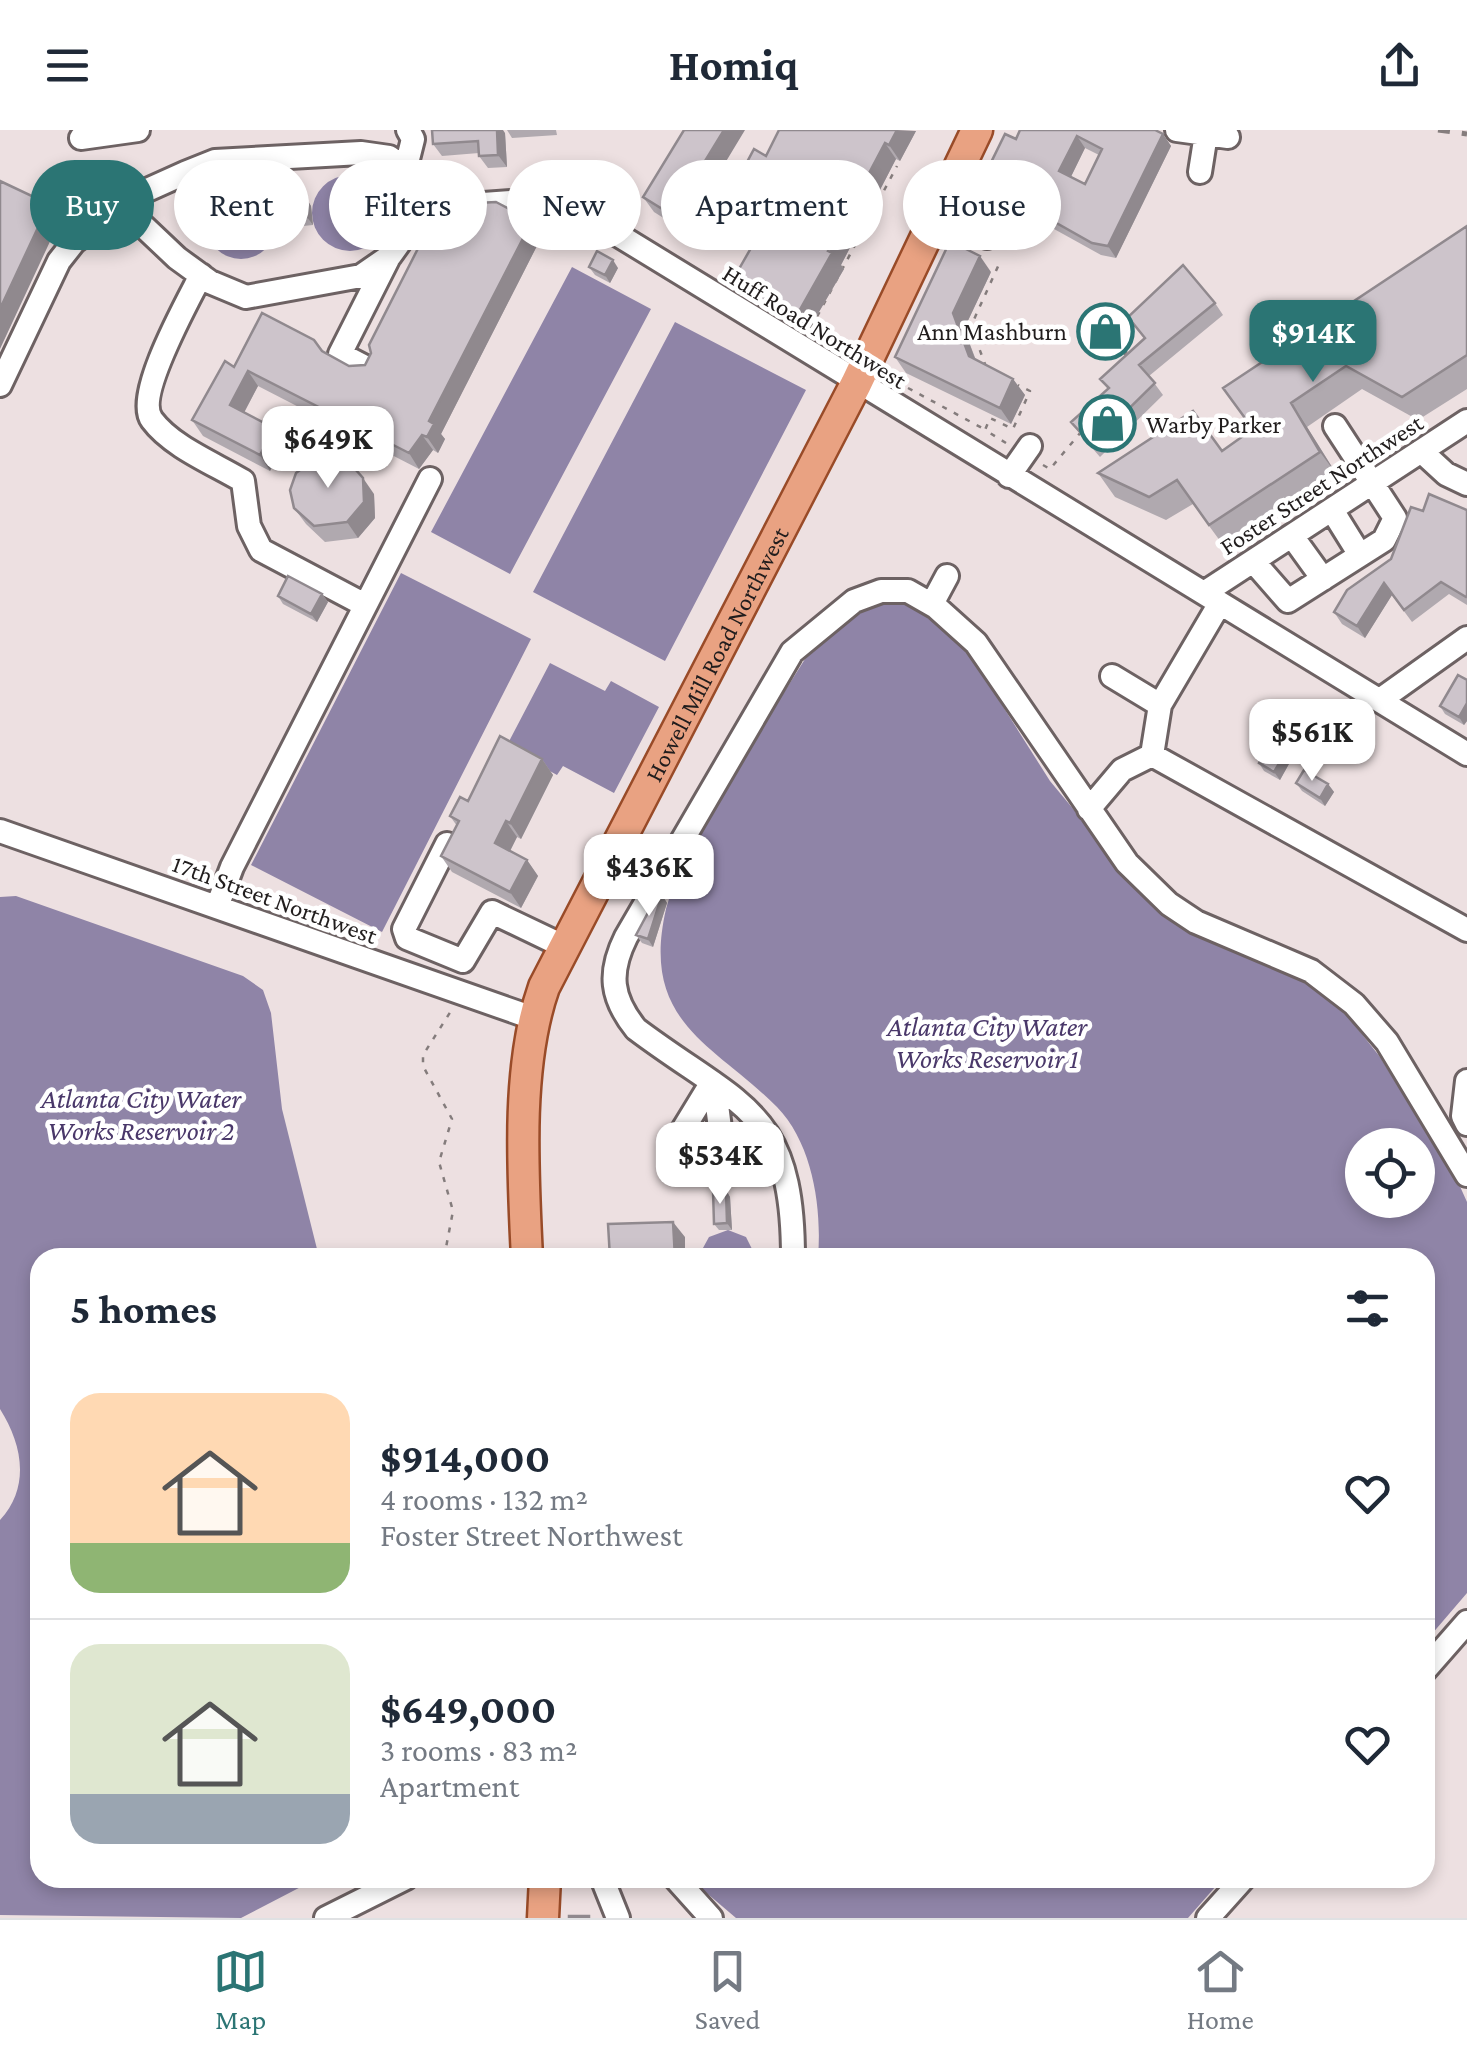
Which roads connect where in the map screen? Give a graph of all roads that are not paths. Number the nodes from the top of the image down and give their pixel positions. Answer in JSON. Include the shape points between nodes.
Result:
{"nodes":[{"id":1,"x":408,"y":130,"type":"edge"},
{"id":2,"x":977,"y":130,"type":"edge"},
{"id":3,"x":1177,"y":130,"type":"edge"},
{"id":4,"x":127,"y":131,"type":"edge"},
{"id":5,"x":81,"y":138,"type":"dead end"},
{"id":6,"x":394,"y":160,"type":"edge"},
{"id":7,"x":408,"y":160,"type":"edge"},
{"id":8,"x":963,"y":160,"type":"edge"},
{"id":9,"x":1200,"y":172,"type":"dead end"},
{"id":10,"x":154,"y":191,"type":"edge"},
{"id":11,"x":487,"y":204,"type":"edge"},
{"id":12,"x":154,"y":234,"type":"edge"},
{"id":13,"x":67,"y":250,"type":"edge"},
{"id":14,"x":394,"y":250,"type":"edge"},
{"id":15,"x":921,"y":250,"type":"edge"},
{"id":16,"x":390,"y":256,"type":"junction"},
{"id":17,"x":200,"y":275,"type":"junction"},
{"id":18,"x":367,"y":368,"type":"edge"},
{"id":19,"x":856,"y":384,"type":"junction"},
{"id":20,"x":0,"y":385,"type":"edge"},
{"id":21,"x":1467,"y":421,"type":"edge"},
{"id":22,"x":1336,"y":426,"type":"dead end"},
{"id":23,"x":1023,"y":449,"type":"road end"},
{"id":24,"x":1422,"y":451,"type":"junction"},
{"id":25,"x":1009,"y":476,"type":"junction"},
{"id":26,"x":430,"y":478,"type":"dead end"},
{"id":27,"x":1374,"y":482,"type":"junction"},
{"id":28,"x":1467,"y":484,"type":"edge"},
{"id":29,"x":1332,"y":510,"type":"junction"},
{"id":30,"x":1292,"y":536,"type":"junction"},
{"id":31,"x":1360,"y":555,"type":"junction"},
{"id":32,"x":1254,"y":561,"type":"junction"},
{"id":33,"x":947,"y":576,"type":"dead end"},
{"id":34,"x":1323,"y":579,"type":"junction"},
{"id":35,"x":1212,"y":598,"type":"junction"},
{"id":36,"x":932,"y":604,"type":"junction"},
{"id":37,"x":365,"y":606,"type":"junction"},
{"id":38,"x":1467,"y":638,"type":"edge"},
{"id":39,"x":1112,"y":676,"type":"dead end"},
{"id":40,"x":1380,"y":700,"type":"junction"},
{"id":41,"x":1160,"y":705,"type":"junction"},
{"id":42,"x":1467,"y":754,"type":"edge"},
{"id":43,"x":1152,"y":755,"type":"junction"},
{"id":44,"x":1089,"y":809,"type":"junction"},
{"id":45,"x":0,"y":830,"type":"edge"},
{"id":46,"x":447,"y":844,"type":"edge"},
{"id":47,"x":217,"y":907,"type":"junction"},
{"id":48,"x":1467,"y":930,"type":"edge"},
{"id":49,"x":563,"y":946,"type":"junction"},
{"id":50,"x":533,"y":1018,"type":"junction"},
{"id":51,"x":1467,"y":1081,"type":"edge"},
{"id":52,"x":708,"y":1089,"type":"junction"},
{"id":53,"x":1467,"y":1124,"type":"edge"},
{"id":54,"x":722,"y":1136,"type":"dead end"},
{"id":55,"x":672,"y":1172,"type":"dead end"},
{"id":56,"x":1467,"y":1175,"type":"edge"},
{"id":57,"x":528,"y":1248,"type":"edge"},
{"id":58,"x":793,"y":1248,"type":"edge"},
{"id":59,"x":1467,"y":1622,"type":"edge"},
{"id":60,"x":1435,"y":1659,"type":"edge"},
{"id":61,"x":386,"y":1888,"type":"edge"},
{"id":62,"x":545,"y":1888,"type":"edge"},
{"id":63,"x":606,"y":1888,"type":"edge"},
{"id":64,"x":684,"y":1888,"type":"edge"},
{"id":65,"x":1235,"y":1888,"type":"edge"},
{"id":66,"x":326,"y":1918,"type":"edge"},
{"id":67,"x":543,"y":1918,"type":"edge"},
{"id":68,"x":618,"y":1918,"type":"edge"},
{"id":69,"x":712,"y":1918,"type":"edge"},
{"id":70,"x":1208,"y":1918,"type":"edge"}],
"edges":[{"from":1,"to":7,"type":"street","via":[[413,139]]},
{"from":2,"to":8,"type":"main road","name":"Howell Mill Road Northwest"},
{"from":3,"to":9,"type":"street","via":[[1217,135]]},
{"from":4,"to":5,"type":"street"},
{"from":6,"to":10,"type":"street","via":[[361,153],[215,161]]},
{"from":11,"to":19,"type":"street","name":"Huff Road Northwest","via":[[538,200],[592,219],[813,345]]},
{"from":12,"to":17,"type":"street"},
{"from":13,"to":20,"type":"street"},
{"from":14,"to":16,"type":"street"},
{"from":15,"to":19,"type":"main road","name":"Howell Mill Road Northwest"},
{"from":16,"to":17,"type":"street","via":[[361,276],[246,297]]},
{"from":16,"to":18,"type":"street","via":[[340,354]]},
{"from":17,"to":37,"type":"street","via":[[155,374],[147,404],[151,419],[243,481],[249,526],[261,550]]},
{"from":19,"to":25,"type":"street","name":"Huff Road Northwest"},
{"from":19,"to":49,"type":"main road","name":"Howell Mill Road Northwest"},
{"from":21,"to":24,"type":"street","name":"Foster Street Northwest"},
{"from":22,"to":27,"type":"street"},
{"from":23,"to":25,"type":"street"},
{"from":24,"to":27,"type":"street","name":"Foster Street Northwest"},
{"from":24,"to":28,"type":"street"},
{"from":25,"to":35,"type":"street","name":"Huff Road Northwest"},
{"from":26,"to":37,"type":"street"},
{"from":27,"to":29,"type":"street","name":"Foster Street Northwest"},
{"from":27,"to":31,"type":"street","via":[[1395,518],[1384,540]]},
{"from":29,"to":30,"type":"street","name":"Foster Street Northwest"},
{"from":29,"to":31,"type":"street"},
{"from":30,"to":32,"type":"street","name":"Foster Street Northwest"},
{"from":30,"to":34,"type":"street"},
{"from":31,"to":34,"type":"street"},
{"from":32,"to":34,"type":"street","via":[[1288,601]]},
{"from":32,"to":35,"type":"street","name":"Foster Street Northwest"},
{"from":33,"to":36,"type":"street"},
{"from":35,"to":40,"type":"street","name":"Huff Road Northwest"},
{"from":35,"to":41,"type":"street"},
{"from":36,"to":44,"type":"street","via":[[976,643]]},
{"from":36,"to":52,"type":"street","via":[[908,591],[881,591],[854,601],[792,652],[615,958],[612,978],[622,1011]]},
{"from":37,"to":47,"type":"street"},
{"from":38,"to":40,"type":"street"},
{"from":39,"to":41,"type":"street"},
{"from":40,"to":42,"type":"street","name":"Huff Road Northwest"},
{"from":41,"to":43,"type":"street"},
{"from":43,"to":44,"type":"street","via":[[1122,770]]},
{"from":43,"to":48,"type":"street"},
{"from":44,"to":56,"type":"street","via":[[1127,862],[1169,904],[1311,972],[1354,1004],[1387,1042]]},
{"from":45,"to":47,"type":"street","name":"17th Street Northwest"},
{"from":46,"to":49,"type":"street","via":[[404,929],[407,938],[463,962],[492,912]]},
{"from":47,"to":50,"type":"street","name":"17th Street Northwest"},
{"from":49,"to":50,"type":"main road","name":"Howell Mill Road Northwest"},
{"from":50,"to":57,"type":"main road","name":"Howell Mill Road Northwest","via":[[527,1060]]},
{"from":51,"to":53,"type":"street"},
{"from":52,"to":54,"type":"street"},
{"from":52,"to":55,"type":"street","via":[[676,1141]]},
{"from":52,"to":58,"type":"street","via":[[761,1120],[776,1146],[792,1211]]},
{"from":59,"to":60,"type":"street"},
{"from":61,"to":66,"type":"street"},
{"from":62,"to":67,"type":"main road"},
{"from":63,"to":68,"type":"street"},
{"from":64,"to":69,"type":"street"},
{"from":65,"to":70,"type":"street"}]}
